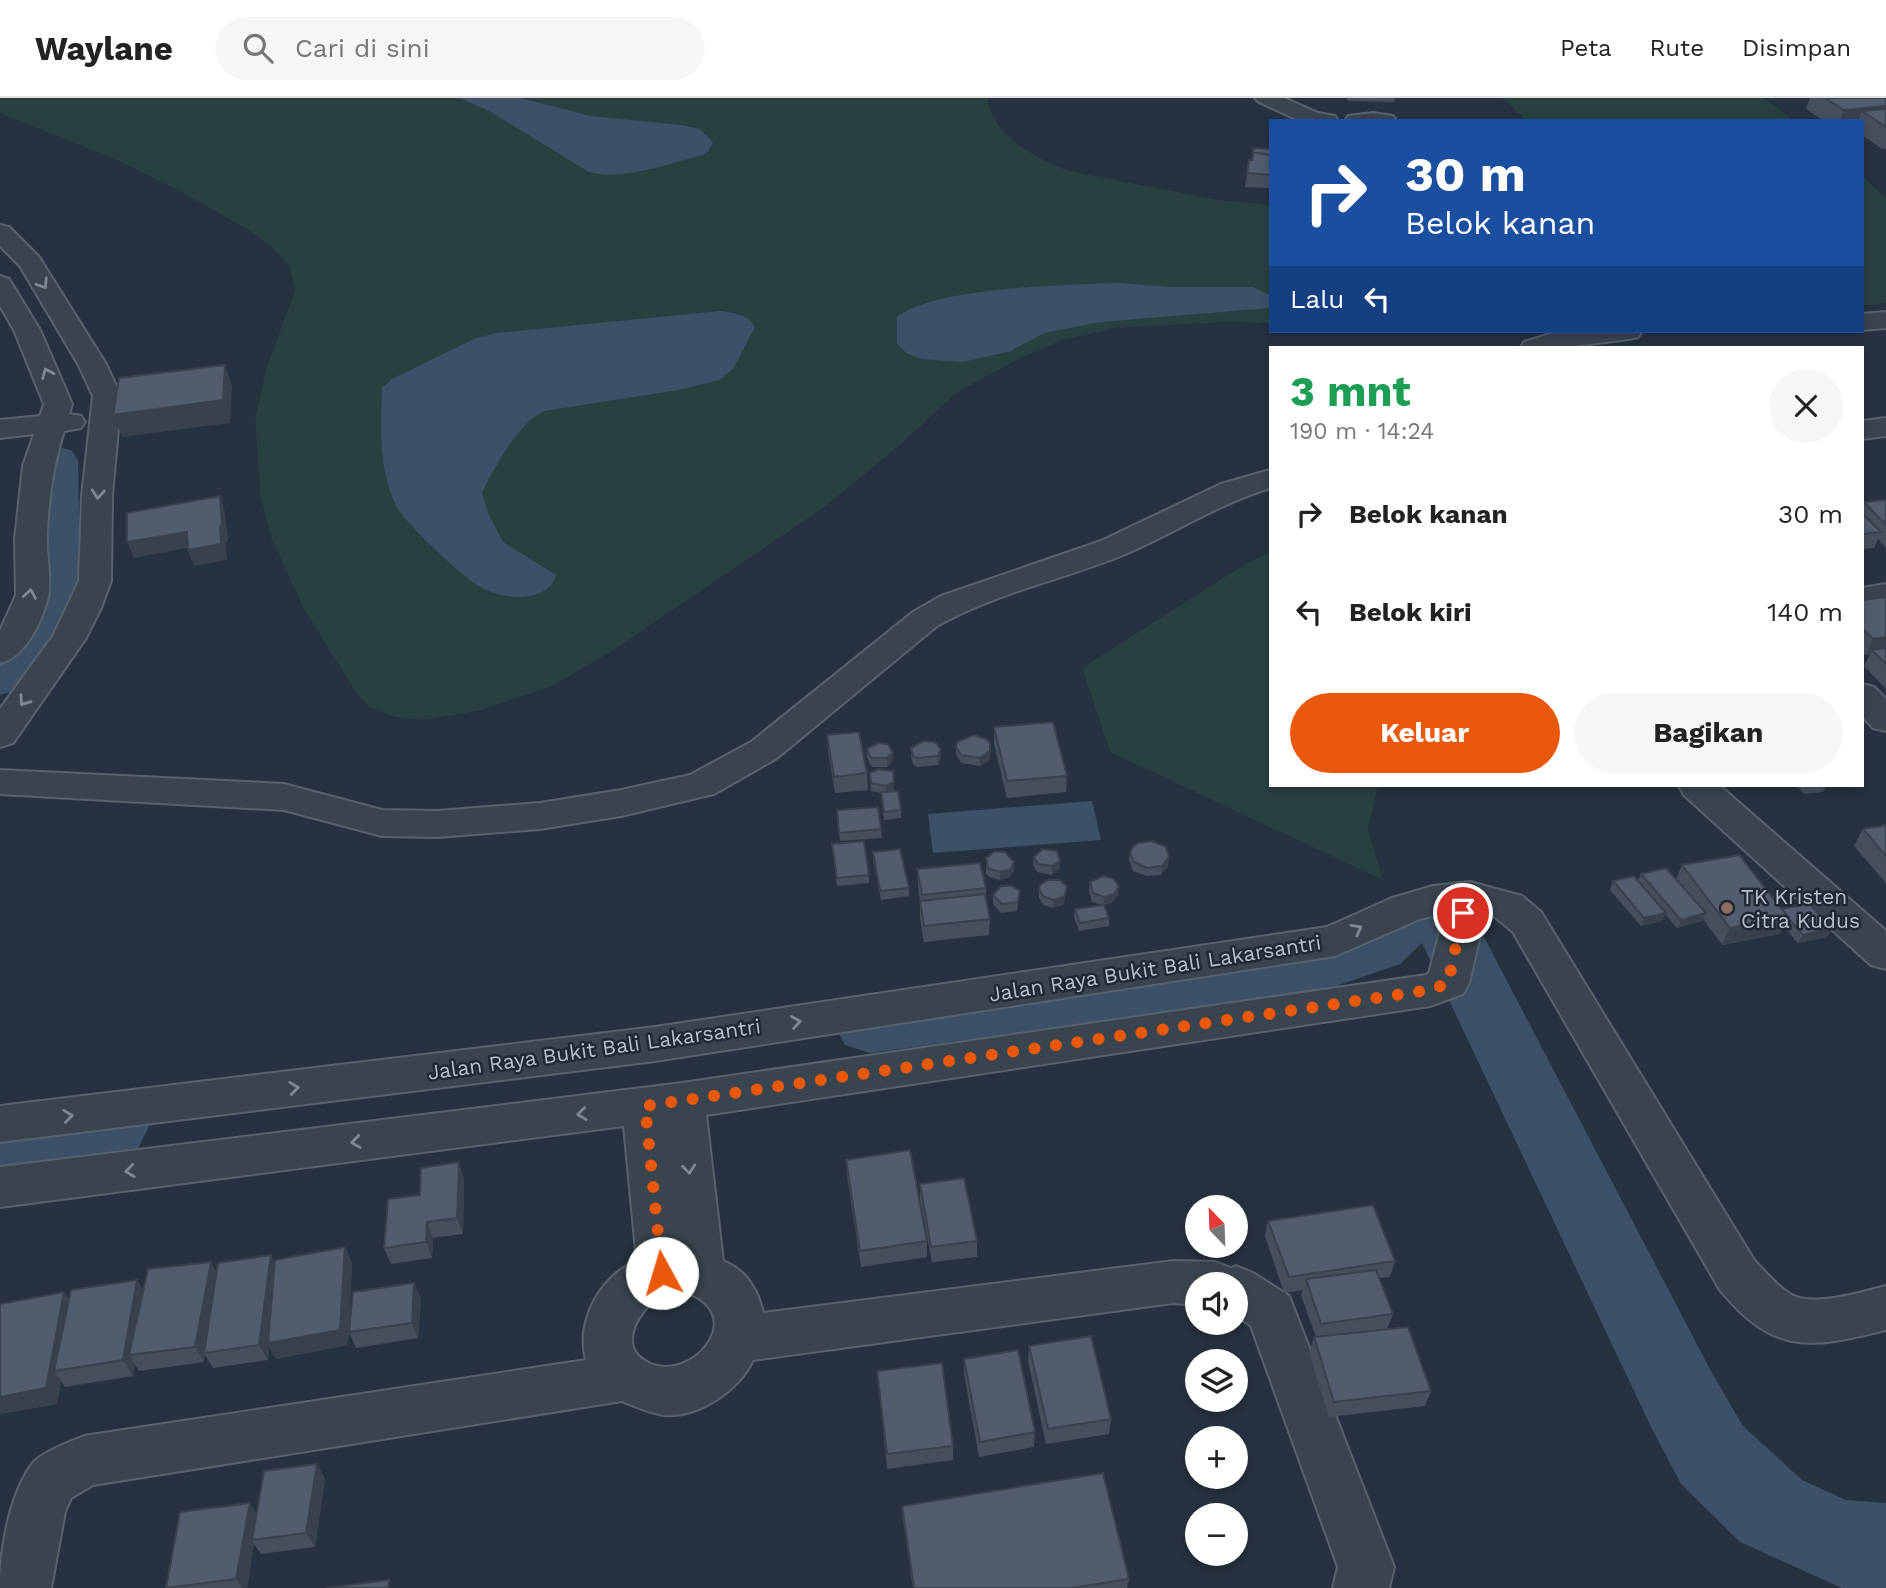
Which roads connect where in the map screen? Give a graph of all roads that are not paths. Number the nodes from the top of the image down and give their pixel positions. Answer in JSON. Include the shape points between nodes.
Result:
{"nodes":[{"id":1,"x":1266,"y":98,"type":"edge"},
{"id":2,"x":1317,"y":119,"type":"edge"},
{"id":3,"x":0,"y":232,"type":"edge"},
{"id":4,"x":0,"y":284,"type":"edge"},
{"id":5,"x":1886,"y":320,"type":"edge"},
{"id":6,"x":1864,"y":322,"type":"edge"},
{"id":7,"x":1612,"y":333,"type":"edge"},
{"id":8,"x":1540,"y":346,"type":"edge"},
{"id":9,"x":106,"y":418,"type":"junction"},
{"id":10,"x":52,"y":424,"type":"junction"},
{"id":11,"x":1886,"y":427,"type":"edge"},
{"id":12,"x":0,"y":429,"type":"edge"},
{"id":13,"x":1864,"y":430,"type":"edge"},
{"id":14,"x":1269,"y":479,"type":"edge"},
{"id":15,"x":1886,"y":594,"type":"edge"},
{"id":16,"x":1864,"y":598,"type":"edge"},
{"id":17,"x":0,"y":653,"type":"edge"},
{"id":18,"x":1864,"y":697,"type":"edge"},
{"id":19,"x":1886,"y":720,"type":"edge"},
{"id":20,"x":0,"y":735,"type":"edge"},
{"id":21,"x":0,"y":782,"type":"edge"},
{"id":22,"x":1698,"y":787,"type":"edge"},
{"id":23,"x":1459,"y":934,"type":"junction"},
{"id":24,"x":1886,"y":954,"type":"edge"},
{"id":25,"x":660,"y":1081,"type":"junction"},
{"id":26,"x":0,"y":1124,"type":"edge"},
{"id":27,"x":0,"y":1187,"type":"edge"},
{"id":28,"x":681,"y":1272,"type":"junction"},
{"id":29,"x":1185,"y":1283,"type":"edge"},
{"id":30,"x":1248,"y":1296,"type":"edge"},
{"id":31,"x":1886,"y":1308,"type":"edge"},
{"id":32,"x":740,"y":1339,"type":"junction"},
{"id":33,"x":626,"y":1377,"type":"junction"},
{"id":34,"x":23,"y":1588,"type":"edge"},
{"id":35,"x":1362,"y":1588,"type":"edge"}],
"edges":[{"from":1,"to":2,"type":"street"},
{"from":3,"to":9,"type":"street","one_way":true,"via":[[30,262],[92,364],[107,396]]},
{"from":10,"to":4,"type":"street","one_way":true,"via":[[58,404],[49,378]]},
{"from":5,"to":6,"type":"street"},
{"from":7,"to":8,"type":"street"},
{"from":9,"to":10,"type":"street"},
{"from":9,"to":20,"type":"street","one_way":true,"via":[[97,496],[95,581],[69,638]]},
{"from":10,"to":12,"type":"street"},
{"from":17,"to":10,"type":"street","one_way":true,"via":[[20,628],[32,595],[31,539],[38,467]]},
{"from":11,"to":13,"type":"street"},
{"from":14,"to":21,"type":"street","via":[[1232,490],[1112,548],[953,603],[926,619],[764,750],[701,785],[540,816],[438,824],[383,822],[284,797]]},
{"from":15,"to":16,"type":"street"},
{"from":18,"to":19,"type":"street"},
{"from":22,"to":24,"type":"street"},
{"from":23,"to":25,"type":"street","name":"Jalan Raya Bukit Bali Lakarsantri","via":[[1430,990]]},
{"from":25,"to":23,"type":"street","name":"Jalan Raya Bukit Bali Lakarsantri","one_way":true,"via":[[1335,941],[1373,920],[1438,900]]},
{"from":23,"to":31,"type":"street","via":[[1497,900],[1515,908],[1527,922],[1737,1275],[1774,1314],[1801,1323]]},
{"from":26,"to":25,"type":"street","name":"Jalan Raya Bukit Bali Lakarsantri","one_way":true},
{"from":25,"to":27,"type":"street","name":"Jalan Raya Bukit Bali Lakarsantri","one_way":true},
{"from":25,"to":28,"type":"street"},
{"from":28,"to":32,"type":"street","via":[[723,1284],[736,1299]]},
{"from":28,"to":33,"type":"street","via":[[643,1281],[614,1309],[607,1327],[608,1346],[613,1363]]},
{"from":29,"to":32,"type":"street"},
{"from":30,"to":35,"type":"street","via":[[1271,1312],[1366,1567]]},
{"from":32,"to":33,"type":"street","via":[[713,1376],[692,1387],[645,1388]]},
{"from":33,"to":34,"type":"street","via":[[85,1461],[52,1480],[38,1511]]}]}
